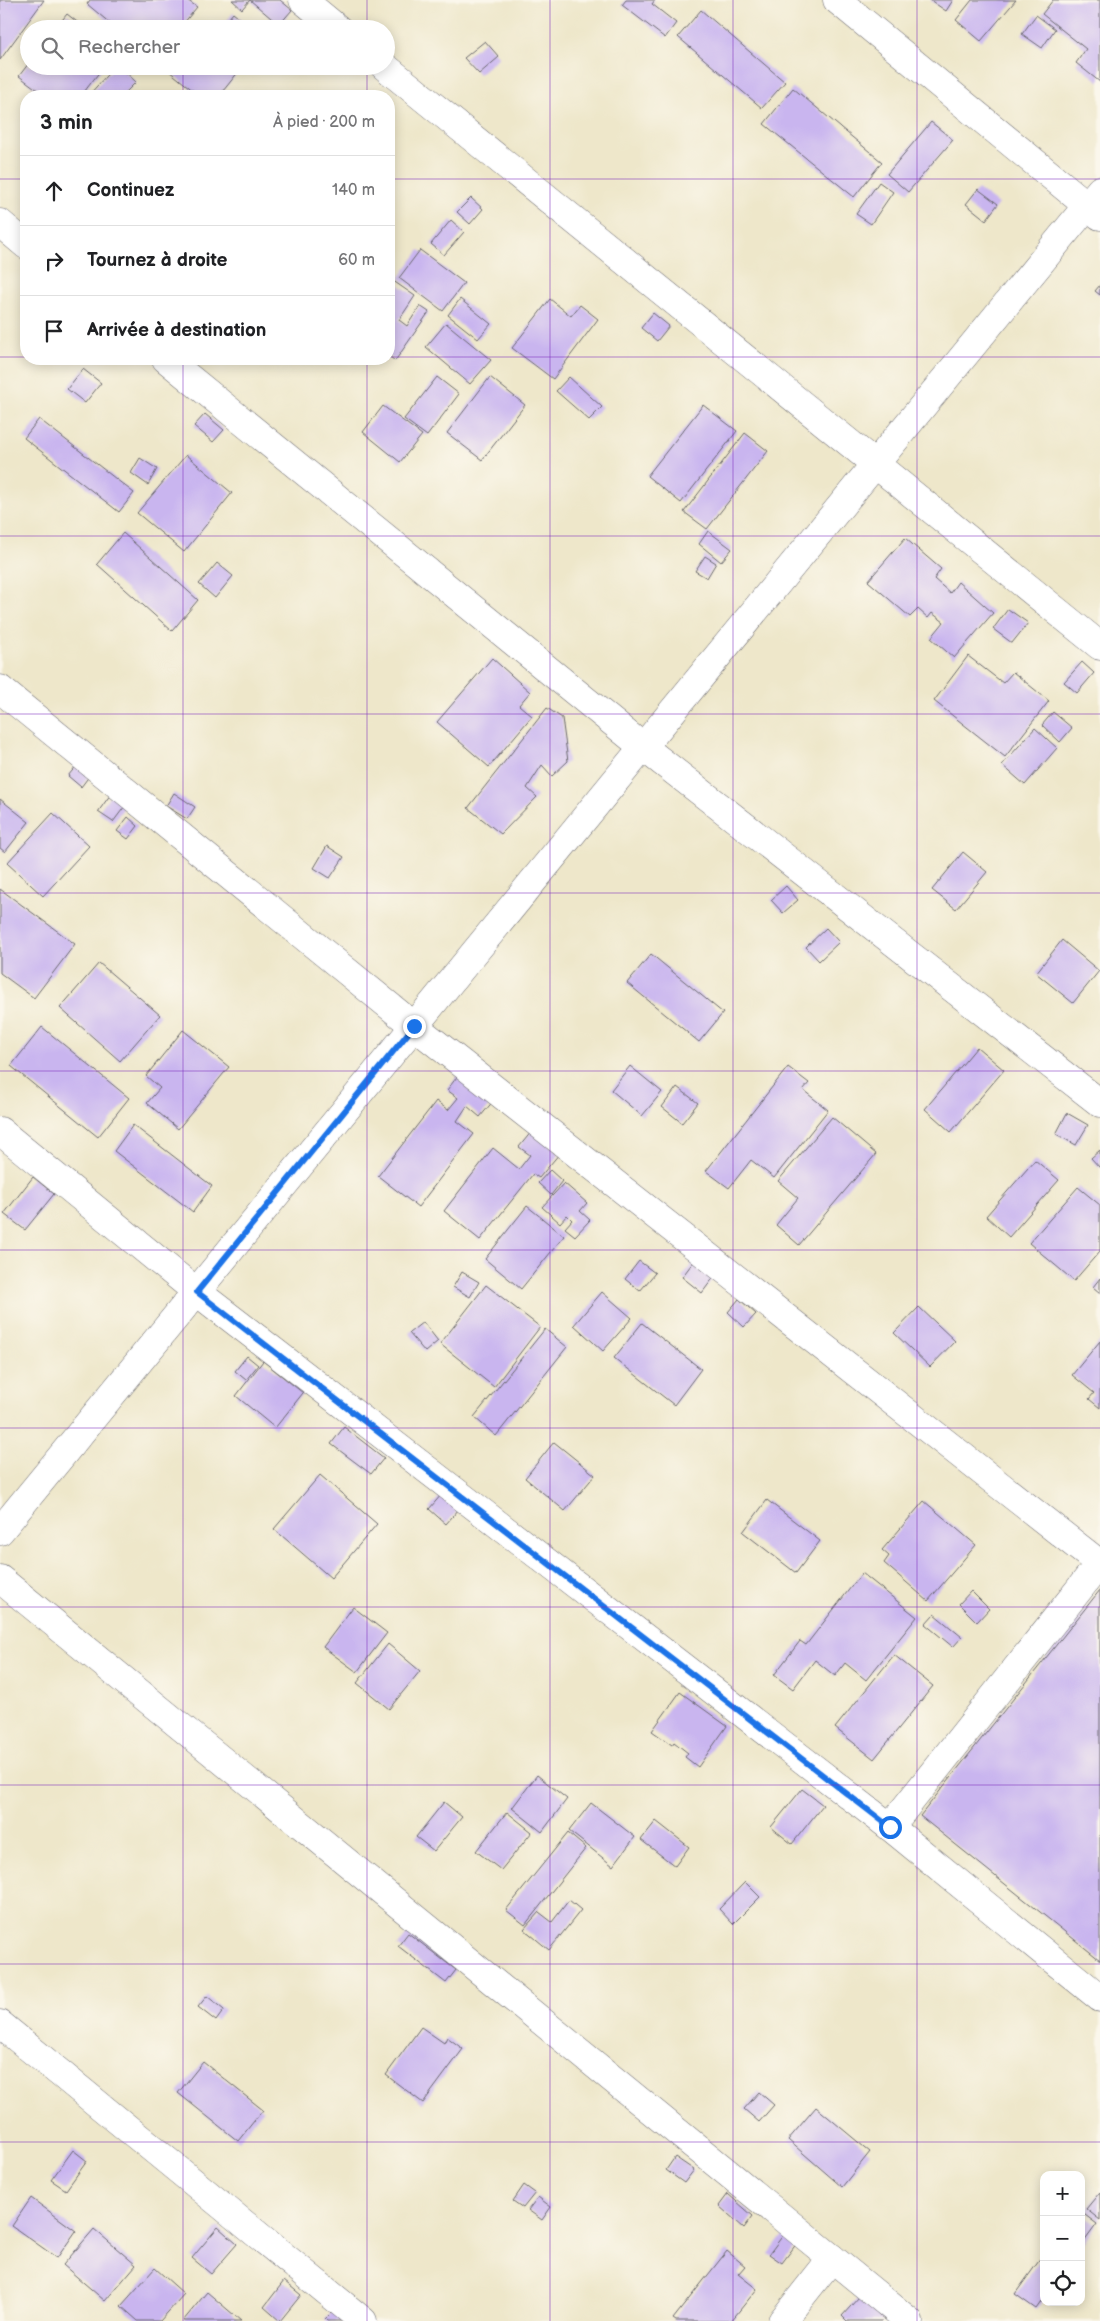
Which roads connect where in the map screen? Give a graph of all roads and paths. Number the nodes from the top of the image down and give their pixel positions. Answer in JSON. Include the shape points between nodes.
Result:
{"nodes":[{"id":1,"x":303,"y":0,"type":"edge"},
{"id":2,"x":837,"y":0,"type":"edge"},
{"id":3,"x":327,"y":20,"type":"edge"},
{"id":4,"x":395,"y":75,"type":"edge"},
{"id":5,"x":1096,"y":204,"type":"edge"},
{"id":6,"x":0,"y":223,"type":"edge"},
{"id":7,"x":20,"y":240,"type":"edge"},
{"id":8,"x":173,"y":365,"type":"edge"},
{"id":9,"x":875,"y":465,"type":"junction"},
{"id":10,"x":1100,"y":646,"type":"edge"},
{"id":11,"x":0,"y":689,"type":"edge"},
{"id":12,"x":643,"y":748,"type":"junction"},
{"id":13,"x":414,"y":1026,"type":"junction"},
{"id":14,"x":1100,"y":1104,"type":"edge"},
{"id":15,"x":0,"y":1132,"type":"edge"},
{"id":16,"x":197,"y":1292,"type":"junction"},
{"id":17,"x":0,"y":1531,"type":"edge"},
{"id":18,"x":1100,"y":1564,"type":"edge"},
{"id":19,"x":0,"y":1579,"type":"edge"},
{"id":20,"x":890,"y":1827,"type":"junction"},
{"id":21,"x":1100,"y":1998,"type":"edge"},
{"id":22,"x":0,"y":2024,"type":"edge"},
{"id":23,"x":832,"y":2258,"type":"junction"},
{"id":24,"x":363,"y":2321,"type":"edge"},
{"id":25,"x":782,"y":2321,"type":"edge"},
{"id":26,"x":910,"y":2321,"type":"edge"}],
"edges":[{"from":1,"to":3,"type":"street"},
{"from":2,"to":5,"type":"street"},
{"from":4,"to":9,"type":"street"},
{"from":5,"to":9,"type":"street"},
{"from":6,"to":7,"type":"street"},
{"from":8,"to":12,"type":"street"},
{"from":9,"to":10,"type":"street"},
{"from":9,"to":12,"type":"street"},
{"from":11,"to":13,"type":"street"},
{"from":12,"to":13,"type":"street"},
{"from":12,"to":14,"type":"street"},
{"from":13,"to":16,"type":"street"},
{"from":13,"to":18,"type":"street"},
{"from":15,"to":16,"type":"street"},
{"from":16,"to":17,"type":"street"},
{"from":16,"to":20,"type":"street"},
{"from":18,"to":20,"type":"street"},
{"from":19,"to":23,"type":"street"},
{"from":20,"to":21,"type":"street"},
{"from":22,"to":24,"type":"street"},
{"from":23,"to":25,"type":"street"},
{"from":23,"to":26,"type":"street"}]}
